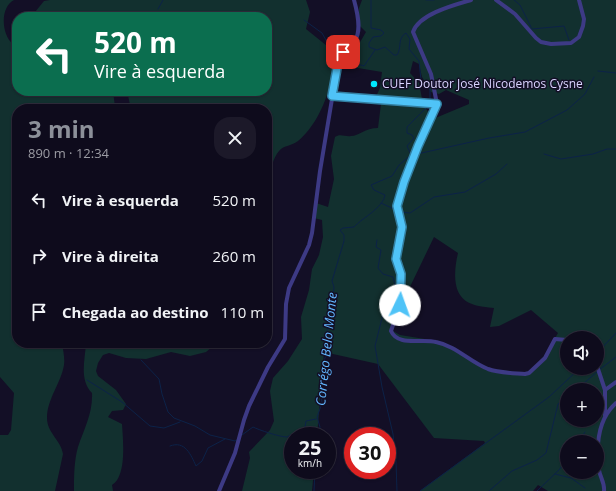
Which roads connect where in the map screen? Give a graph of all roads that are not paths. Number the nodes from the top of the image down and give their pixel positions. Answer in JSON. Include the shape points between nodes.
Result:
{"nodes":[{"id":1,"x":354,"y":0,"type":"edge"},
{"id":2,"x":471,"y":0,"type":"edge"},
{"id":3,"x":496,"y":0,"type":"edge"},
{"id":4,"x":579,"y":0,"type":"edge"},
{"id":5,"x":332,"y":96,"type":"junction"},
{"id":6,"x":437,"y":104,"type":"junction"},
{"id":7,"x":560,"y":339,"type":"edge"},
{"id":8,"x":600,"y":375,"type":"edge"},
{"id":9,"x":616,"y":382,"type":"edge"},
{"id":10,"x":605,"y":390,"type":"junction"},
{"id":11,"x":616,"y":403,"type":"edge"},
{"id":12,"x":605,"y":416,"type":"junction"},
{"id":13,"x":219,"y":491,"type":"edge"},
{"id":14,"x":604,"y":491,"type":"edge"}],
"edges":[{"from":1,"to":5,"type":"street","via":[[358,23],[356,37],[340,57]]},
{"from":2,"to":6,"type":"street","via":[[429,16],[416,26],[413,32],[430,74]]},
{"from":3,"to":4,"type":"street","via":[[515,14],[536,38],[552,44],[571,43],[579,37],[584,19]]},
{"from":5,"to":6,"type":"street"},
{"from":5,"to":13,"type":"street","via":[[312,233],[289,288],[284,339],[249,406],[235,453]]},
{"from":6,"to":7,"type":"street","via":[[418,146],[397,206],[402,224],[396,261],[401,274],[402,298],[391,327],[392,333],[402,340],[446,344],[488,369],[525,374],[545,358],[555,339]]},
{"from":8,"to":10,"type":"street"},
{"from":9,"to":10,"type":"street"},
{"from":10,"to":12,"type":"street"},
{"from":11,"to":12,"type":"street"},
{"from":12,"to":14,"type":"street","via":[[600,431],[599,454]]}]}
